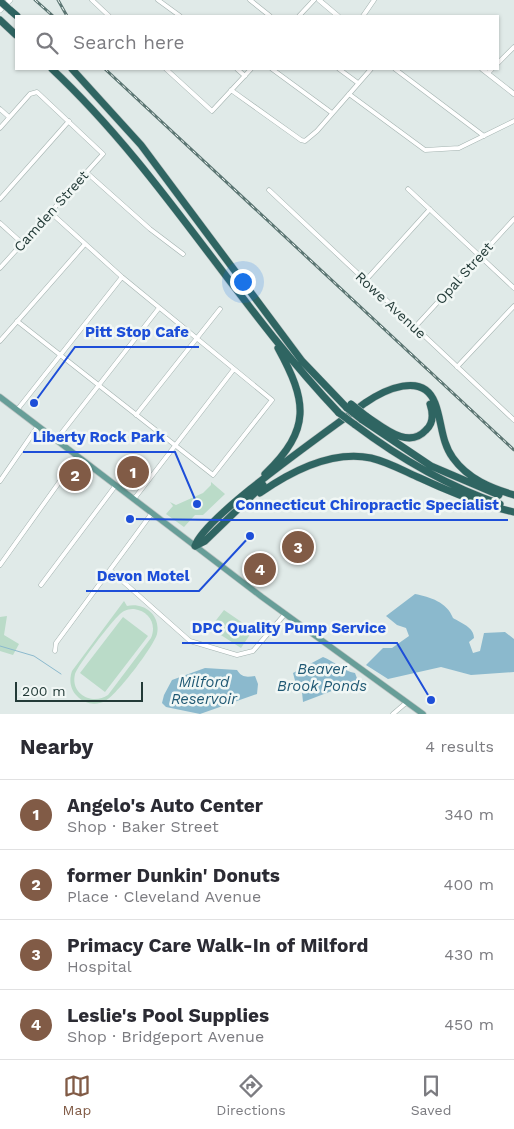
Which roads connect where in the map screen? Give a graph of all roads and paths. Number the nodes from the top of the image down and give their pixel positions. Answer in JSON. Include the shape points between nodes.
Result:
{"nodes":[{"id":1,"x":10,"y":0,"type":"edge"},
{"id":2,"x":92,"y":0,"type":"edge"},
{"id":3,"x":158,"y":0,"type":"edge"},
{"id":4,"x":250,"y":0,"type":"edge"},
{"id":5,"x":314,"y":0,"type":"edge"},
{"id":6,"x":319,"y":0,"type":"edge"},
{"id":7,"x":374,"y":0,"type":"edge"},
{"id":8,"x":0,"y":1,"type":"edge"},
{"id":9,"x":0,"y":10,"type":"edge"},
{"id":10,"x":16,"y":15,"type":"edge"},
{"id":11,"x":108,"y":15,"type":"edge"},
{"id":12,"x":179,"y":15,"type":"edge"},
{"id":13,"x":269,"y":15,"type":"edge"},
{"id":14,"x":300,"y":15,"type":"edge"},
{"id":15,"x":337,"y":15,"type":"edge"},
{"id":16,"x":364,"y":15,"type":"edge"},
{"id":17,"x":0,"y":20,"type":"edge"},
{"id":18,"x":15,"y":34,"type":"edge"},
{"id":19,"x":514,"y":47,"type":"edge"},
{"id":20,"x":499,"y":62,"type":"edge"},
{"id":21,"x":53,"y":70,"type":"edge"},
{"id":22,"x":73,"y":70,"type":"edge"},
{"id":23,"x":167,"y":70,"type":"edge"},
{"id":24,"x":238,"y":70,"type":"edge"},
{"id":25,"x":250,"y":70,"type":"edge"},
{"id":26,"x":273,"y":70,"type":"edge"},
{"id":27,"x":340,"y":70,"type":"edge"},
{"id":28,"x":370,"y":70,"type":"edge"},
{"id":29,"x":396,"y":70,"type":"edge"},
{"id":30,"x":483,"y":70,"type":"edge"},
{"id":31,"x":491,"y":70,"type":"edge"},
{"id":32,"x":488,"y":74,"type":"junction"},
{"id":33,"x":245,"y":76,"type":"junction"},
{"id":34,"x":358,"y":84,"type":"junction"},
{"id":35,"x":231,"y":90,"type":"junction"},
{"id":36,"x":349,"y":94,"type":"junction"},
{"id":37,"x":514,"y":94,"type":"edge"},
{"id":38,"x":0,"y":109,"type":"edge"},
{"id":39,"x":332,"y":113,"type":"junction"},
{"id":40,"x":9,"y":117,"type":"junction"},
{"id":41,"x":69,"y":121,"type":"junction"},
{"id":42,"x":514,"y":121,"type":"edge"},
{"id":43,"x":0,"y":128,"type":"edge"},
{"id":44,"x":484,"y":136,"type":"junction"},
{"id":45,"x":86,"y":172,"type":"junction"},
{"id":46,"x":408,"y":189,"type":"dead end"},
{"id":47,"x":269,"y":190,"type":"dead end"},
{"id":48,"x":0,"y":200,"type":"edge"},
{"id":49,"x":430,"y":209,"type":"junction"},
{"id":50,"x":50,"y":212,"type":"junction"},
{"id":51,"x":514,"y":220,"type":"edge"},
{"id":52,"x":0,"y":223,"type":"edge"},
{"id":53,"x":22,"y":243,"type":"junction"},
{"id":54,"x":85,"y":244,"type":"junction"},
{"id":55,"x":183,"y":254,"type":"dead end"},
{"id":56,"x":479,"y":256,"type":"junction"},
{"id":57,"x":0,"y":268,"type":"edge"},
{"id":58,"x":122,"y":277,"type":"junction"},
{"id":59,"x":365,"y":281,"type":"junction"},
{"id":60,"x":514,"y":288,"type":"edge"},
{"id":61,"x":514,"y":306,"type":"edge"},
{"id":62,"x":159,"y":308,"type":"junction"},
{"id":63,"x":220,"y":309,"type":"dead end"},
{"id":64,"x":17,"y":322,"type":"junction"},
{"id":65,"x":415,"y":327,"type":"junction"},
{"id":66,"x":267,"y":328,"type":"junction"},
{"id":67,"x":196,"y":339,"type":"junction"},
{"id":68,"x":0,"y":341,"type":"edge"},
{"id":69,"x":60,"y":357,"type":"junction"},
{"id":70,"x":457,"y":368,"type":"junction"},
{"id":71,"x":234,"y":369,"type":"junction"},
{"id":72,"x":98,"y":386,"type":"junction"},
{"id":73,"x":1,"y":399,"type":"edge"},
{"id":74,"x":17,"y":410,"type":"junction"},
{"id":75,"x":136,"y":415,"type":"junction"},
{"id":76,"x":363,"y":418,"type":"junction"},
{"id":77,"x":514,"y":420,"type":"edge"},
{"id":78,"x":38,"y":426,"type":"junction"},
{"id":79,"x":56,"y":440,"type":"junction"},
{"id":80,"x":175,"y":445,"type":"junction"},
{"id":81,"x":78,"y":456,"type":"junction"},
{"id":82,"x":0,"y":481,"type":"edge"},
{"id":83,"x":116,"y":485,"type":"junction"},
{"id":84,"x":514,"y":495,"type":"edge"},
{"id":85,"x":241,"y":496,"type":"junction"},
{"id":86,"x":134,"y":499,"type":"junction"},
{"id":87,"x":514,"y":500,"type":"edge"},
{"id":88,"x":514,"y":508,"type":"edge"},
{"id":89,"x":514,"y":512,"type":"edge"},
{"id":90,"x":152,"y":513,"type":"junction"},
{"id":91,"x":227,"y":520,"type":"junction"},
{"id":92,"x":195,"y":546,"type":"junction"},
{"id":93,"x":0,"y":565,"type":"edge"},
{"id":94,"x":110,"y":570,"type":"junction"},
{"id":95,"x":41,"y":585,"type":"dead end"},
{"id":96,"x":285,"y":614,"type":"junction"},
{"id":97,"x":55,"y":651,"type":"dead end"},
{"id":98,"x":407,"y":702,"type":"junction"},
{"id":99,"x":393,"y":714,"type":"edge"},
{"id":100,"x":423,"y":714,"type":"edge"}],
"edges":[{"from":1,"to":9,"type":"main road"},
{"from":2,"to":11,"type":"street"},
{"from":3,"to":12,"type":"street"},
{"from":4,"to":13,"type":"street"},
{"from":5,"to":14,"type":"street"},
{"from":6,"to":15,"type":"street"},
{"from":7,"to":16,"type":"street"},
{"from":8,"to":10,"type":"highway","bridge":true},
{"from":17,"to":18,"type":"highway"},
{"from":19,"to":20,"type":"street"},
{"from":21,"to":66,"type":"highway","via":[[142,164]]},
{"from":22,"to":76,"type":"highway","bridge":true,"via":[[146,152],[297,353],[328,390]]},
{"from":23,"to":35,"type":"street","via":[[212,112]]},
{"from":24,"to":33,"type":"street"},
{"from":25,"to":33,"type":"street"},
{"from":26,"to":39,"type":"street"},
{"from":27,"to":34,"type":"street"},
{"from":28,"to":34,"type":"street"},
{"from":29,"to":44,"type":"street"},
{"from":30,"to":32,"type":"street"},
{"from":31,"to":32,"type":"street"},
{"from":32,"to":37,"type":"street"},
{"from":33,"to":35,"type":"street"},
{"from":34,"to":36,"type":"street"},
{"from":35,"to":39,"type":"street","via":[[305,141]]},
{"from":36,"to":39,"type":"street"},
{"from":36,"to":44,"type":"street","via":[[420,149],[455,148]]},
{"from":38,"to":40,"type":"street"},
{"from":40,"to":41,"type":"street","via":[[35,92]]},
{"from":40,"to":43,"type":"street"},
{"from":41,"to":45,"type":"street","name":"Camden Street","via":[[103,154]]},
{"from":41,"to":48,"type":"street"},
{"from":42,"to":44,"type":"street"},
{"from":45,"to":50,"type":"street","name":"Camden Street"},
{"from":45,"to":55,"type":"street"},
{"from":46,"to":49,"type":"street"},
{"from":47,"to":59,"type":"street","name":"Rowe Avenue"},
{"from":49,"to":56,"type":"street"},
{"from":49,"to":59,"type":"street"},
{"from":50,"to":53,"type":"street","name":"Camden Street"},
{"from":50,"to":54,"type":"street"},
{"from":51,"to":56,"type":"street","name":"Opal Street"},
{"from":52,"to":53,"type":"street"},
{"from":53,"to":57,"type":"street","name":"Camden Street"},
{"from":54,"to":58,"type":"street"},
{"from":54,"to":64,"type":"street"},
{"from":56,"to":60,"type":"street"},
{"from":56,"to":65,"type":"street","name":"Opal Street"},
{"from":58,"to":62,"type":"street"},
{"from":58,"to":69,"type":"street"},
{"from":59,"to":65,"type":"street","name":"Rowe Avenue"},
{"from":61,"to":70,"type":"street"},
{"from":62,"to":67,"type":"street"},
{"from":62,"to":72,"type":"street"},
{"from":63,"to":67,"type":"street"},
{"from":64,"to":68,"type":"street"},
{"from":64,"to":69,"type":"street"},
{"from":65,"to":70,"type":"street","name":"Rowe Avenue"},
{"from":66,"to":85,"type":"highway","via":[[296,382],[299,422],[287,451]]},
{"from":66,"to":88,"type":"highway","bridge":true,"via":[[315,388],[354,424],[426,472],[468,492]]},
{"from":67,"to":71,"type":"street"},
{"from":67,"to":75,"type":"street"},
{"from":69,"to":72,"type":"street"},
{"from":69,"to":74,"type":"street"},
{"from":70,"to":77,"type":"street","name":"Rowe Avenue"},
{"from":71,"to":80,"type":"street"},
{"from":71,"to":80,"type":"street","via":[[272,400],[213,475]]},
{"from":72,"to":75,"type":"street"},
{"from":72,"to":79,"type":"street"},
{"from":73,"to":74,"type":"main road"},
{"from":74,"to":78,"type":"main road"},
{"from":75,"to":80,"type":"street"},
{"from":76,"to":87,"type":"highway","via":[[431,466],[473,486]]},
{"from":76,"to":91,"type":"highway","via":[[408,439],[426,431],[433,415],[428,400],[416,391],[401,390],[383,396],[286,466]]},
{"from":78,"to":79,"type":"main road"},
{"from":78,"to":82,"type":"street"},
{"from":79,"to":81,"type":"main road"},
{"from":80,"to":86,"type":"street"},
{"from":81,"to":83,"type":"main road"},
{"from":81,"to":93,"type":"street"},
{"from":83,"to":86,"type":"main road"},
{"from":83,"to":95,"type":"street"},
{"from":84,"to":85,"type":"highway","via":[[486,485],[463,470],[447,447],[433,400],[422,390],[404,386],[380,393]]},
{"from":85,"to":92,"type":"highway","via":[[200,536]]},
{"from":86,"to":90,"type":"main road"},
{"from":89,"to":91,"type":"highway","via":[[452,492],[378,460],[348,457],[317,463],[291,474],[260,493]]},
{"from":90,"to":92,"type":"main road"},
{"from":90,"to":94,"type":"street"},
{"from":91,"to":92,"type":"highway"},
{"from":92,"to":96,"type":"main road"},
{"from":94,"to":96,"type":"street","via":[[194,643],[237,655],[253,651]]},
{"from":94,"to":97,"type":"street","via":[[56,643]]},
{"from":96,"to":98,"type":"main road"},
{"from":98,"to":99,"type":"street"},
{"from":98,"to":100,"type":"main road"}]}
